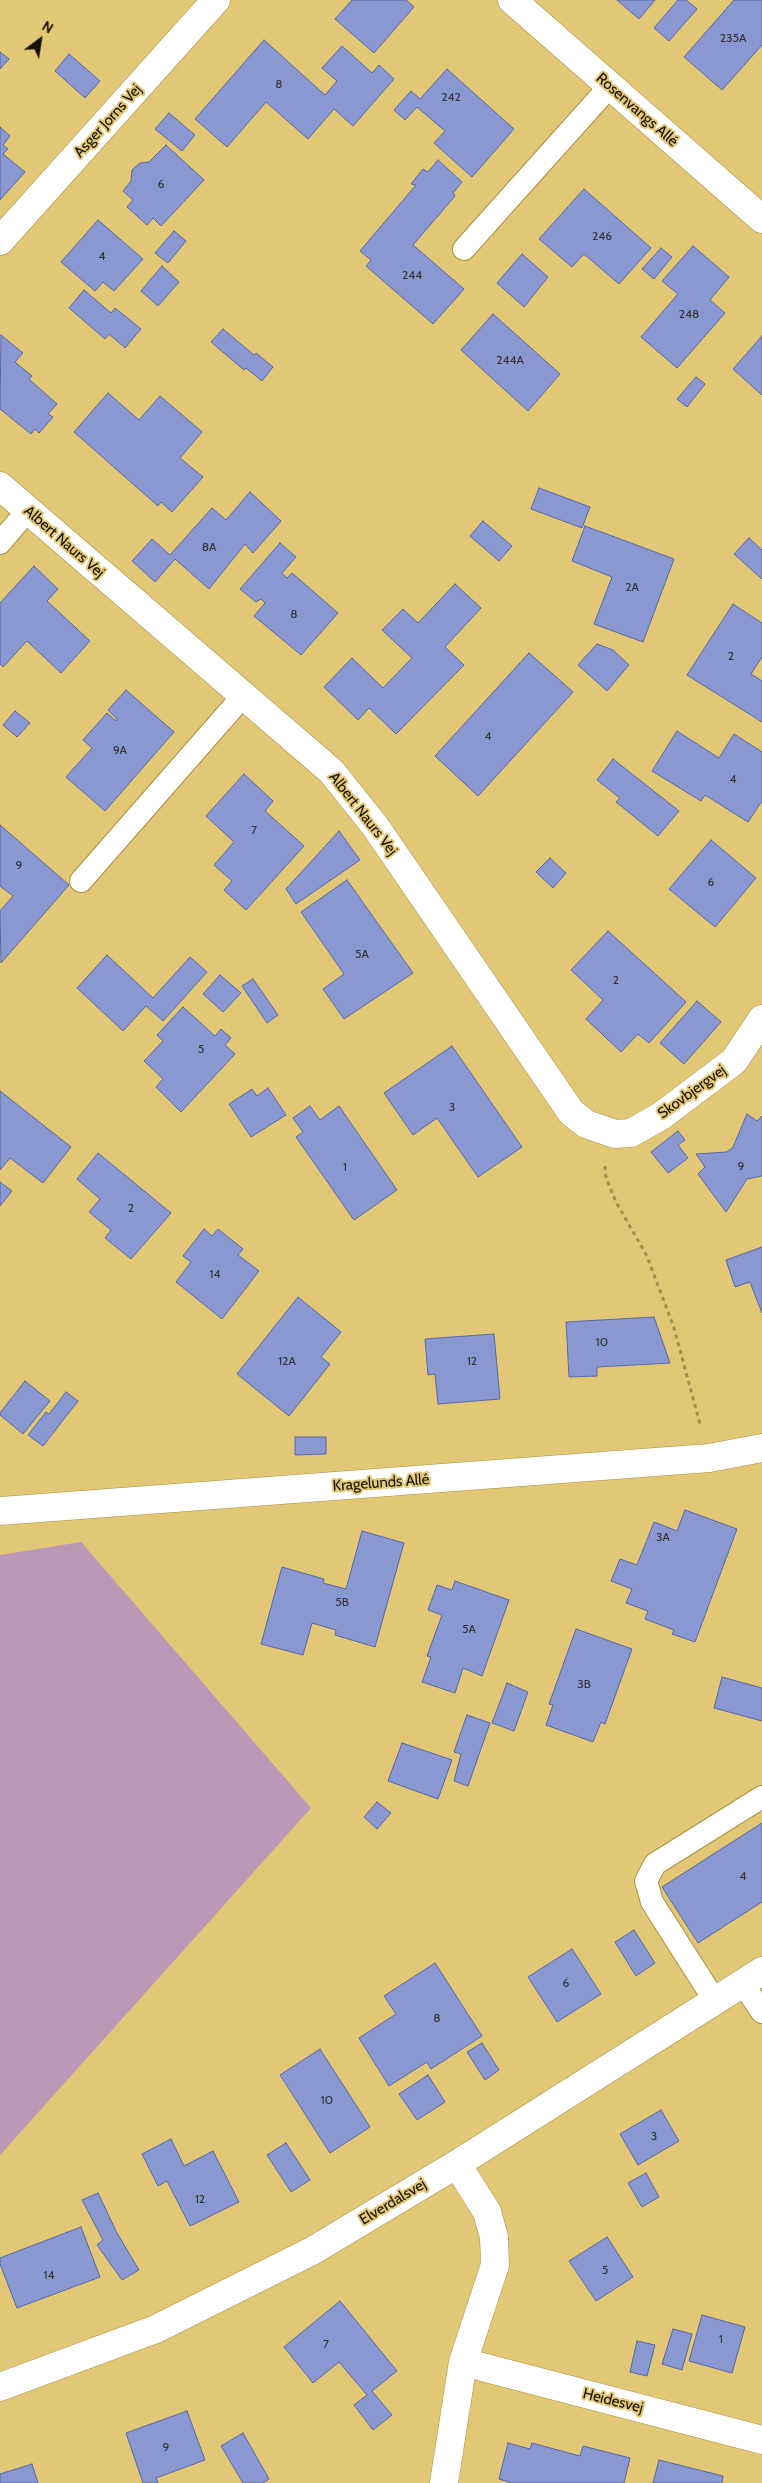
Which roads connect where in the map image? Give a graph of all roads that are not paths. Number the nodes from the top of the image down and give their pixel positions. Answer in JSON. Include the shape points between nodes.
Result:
{"nodes":[{"id":1,"x":216,"y":0,"type":"edge"},
{"id":2,"x":512,"y":0,"type":"edge"},
{"id":3,"x":610,"y":86,"type":"junction"},
{"id":4,"x":762,"y":219,"type":"edge"},
{"id":5,"x":0,"y":242,"type":"edge"},
{"id":6,"x":464,"y":249,"type":"dead end"},
{"id":7,"x":0,"y":486,"type":"edge"},
{"id":8,"x":28,"y":510,"type":"junction"},
{"id":9,"x":0,"y":543,"type":"edge"},
{"id":10,"x":243,"y":696,"type":"junction"},
{"id":11,"x":81,"y":881,"type":"dead end"},
{"id":12,"x":762,"y":1019,"type":"edge"},
{"id":13,"x":602,"y":1131,"type":"joint"},
{"id":14,"x":762,"y":1448,"type":"edge"},
{"id":15,"x":0,"y":1511,"type":"edge"},
{"id":16,"x":762,"y":1797,"type":"edge"},
{"id":17,"x":752,"y":1978,"type":"edge"},
{"id":18,"x":716,"y":2001,"type":"junction"},
{"id":19,"x":762,"y":2012,"type":"edge"},
{"id":20,"x":457,"y":2164,"type":"junction"},
{"id":21,"x":463,"y":2362,"type":"junction"},
{"id":22,"x":0,"y":2387,"type":"edge"},
{"id":23,"x":762,"y":2440,"type":"edge"},
{"id":24,"x":444,"y":2483,"type":"edge"}],
"edges":[{"from":1,"to":5,"type":"street","name":"Asger Jorns Vej"},
{"from":2,"to":3,"type":"street","name":"Rosenvangs Allé"},
{"from":3,"to":4,"type":"street","name":"Rosenvangs Allé"},
{"from":3,"to":6,"type":"lane"},
{"from":7,"to":8,"type":"street","name":"Albert Naurs Vej"},
{"from":8,"to":9,"type":"lane"},
{"from":8,"to":10,"type":"street","name":"Albert Naurs Vej"},
{"from":10,"to":11,"type":"lane"},
{"from":10,"to":13,"type":"street","name":"Albert Naurs Vej","via":[[331,771],[375,826],[571,1112]]},
{"from":12,"to":13,"type":"street","name":"Skovbjergvej","via":[[734,1061],[661,1116],[631,1133]]},
{"from":14,"to":15,"type":"street","name":"Kragelunds Allé","via":[[709,1458]]},
{"from":16,"to":18,"type":"lane","via":[[655,1864],[646,1882],[652,1902]]},
{"from":17,"to":18,"type":"street","name":"Elverdalsvej"},
{"from":17,"to":19,"type":"lane"},
{"from":18,"to":20,"type":"street","name":"Elverdalsvej"},
{"from":20,"to":21,"type":"street","via":[[488,2212],[496,2265]]},
{"from":20,"to":22,"type":"street","name":"Elverdalsvej","via":[[312,2251],[156,2329]]},
{"from":21,"to":23,"type":"street","name":"Heidesvej"},
{"from":21,"to":24,"type":"street"}]}
